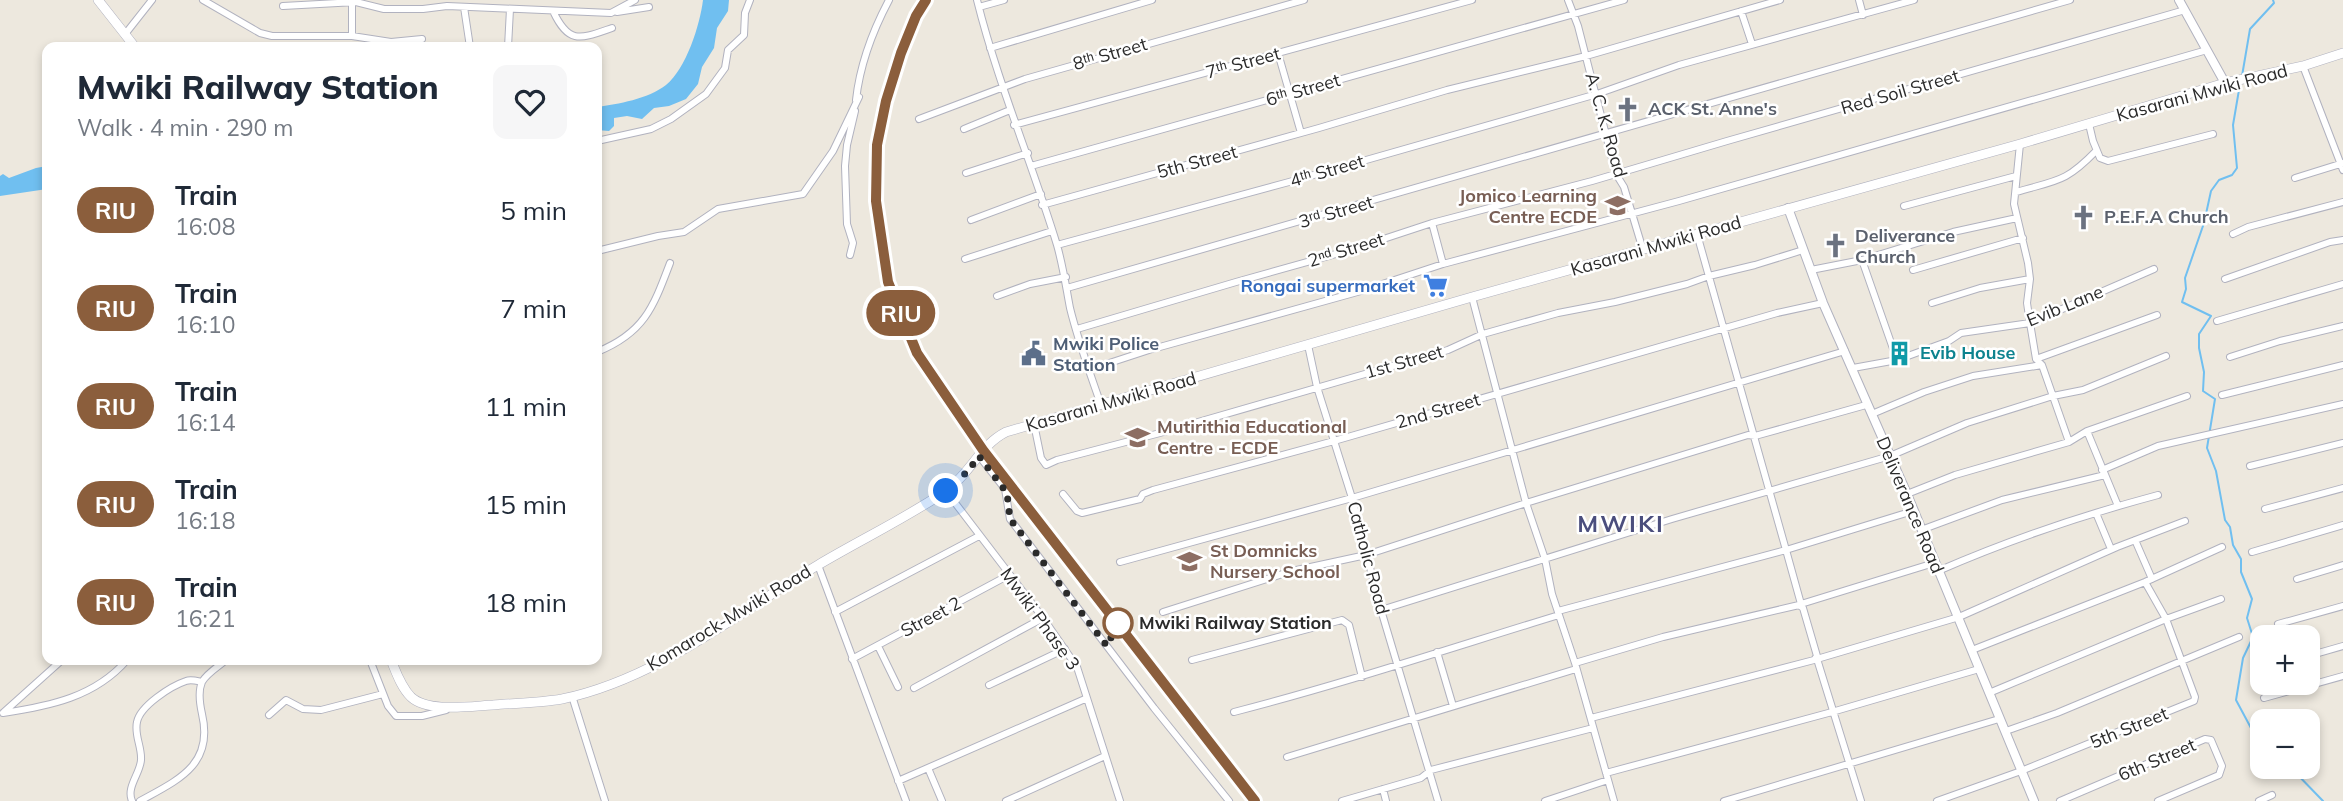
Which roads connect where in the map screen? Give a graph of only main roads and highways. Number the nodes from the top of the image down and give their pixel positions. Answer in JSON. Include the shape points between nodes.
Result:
{"nodes":[{"id":1,"x":98,"y":0,"type":"edge"},
{"id":2,"x":132,"y":42,"type":"edge"},
{"id":3,"x":2343,"y":53,"type":"edge"},
{"id":4,"x":979,"y":456,"type":"joint"},
{"id":5,"x":393,"y":665,"type":"edge"}],
"edges":[{"from":1,"to":2,"type":"main road"},
{"from":3,"to":4,"type":"main road","name":"Kasarani Mwiki Road","via":[[1101,405],[999,436]]},
{"from":4,"to":5,"type":"main road","name":"Komarock-Mwiki Road","via":[[946,491],[673,656],[614,683],[542,702],[455,708],[424,704],[411,696]]}]}
